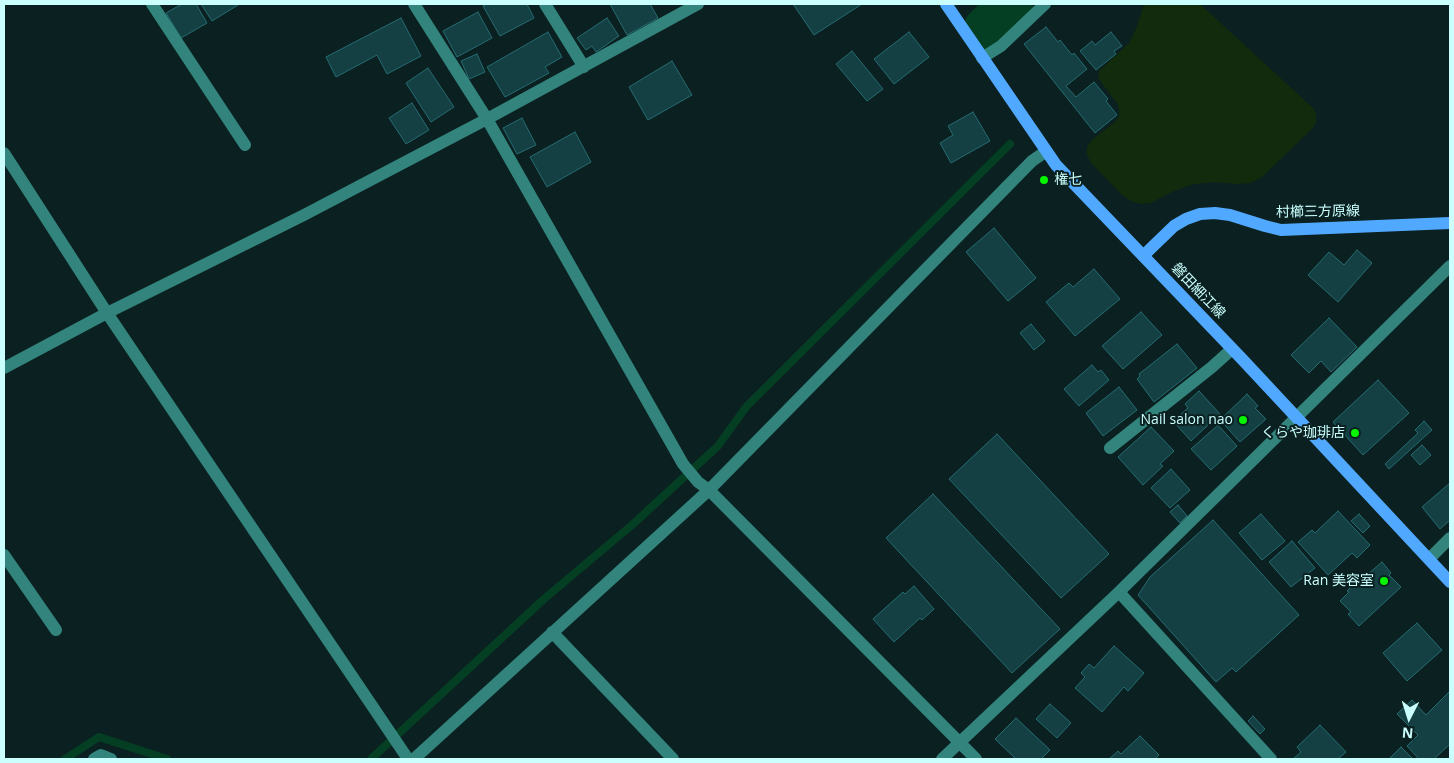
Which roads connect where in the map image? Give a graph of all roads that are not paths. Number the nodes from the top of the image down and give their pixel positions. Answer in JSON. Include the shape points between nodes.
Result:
{"nodes":[{"id":1,"x":152,"y":4,"type":"edge"},
{"id":2,"x":414,"y":4,"type":"edge"},
{"id":3,"x":545,"y":4,"type":"edge"},
{"id":4,"x":698,"y":4,"type":"edge"},
{"id":5,"x":946,"y":4,"type":"edge"},
{"id":6,"x":1045,"y":4,"type":"edge"},
{"id":7,"x":676,"y":9,"type":"edge"},
{"id":8,"x":982,"y":58,"type":"junction"},
{"id":9,"x":584,"y":67,"type":"junction"},
{"id":10,"x":486,"y":119,"type":"junction"},
{"id":11,"x":245,"y":145,"type":"dead end"},
{"id":12,"x":1045,"y":152,"type":"junction"},
{"id":13,"x":4,"y":153,"type":"edge"},
{"id":14,"x":1450,"y":223,"type":"edge"},
{"id":15,"x":1143,"y":256,"type":"junction"},
{"id":16,"x":1450,"y":266,"type":"edge"},
{"id":17,"x":107,"y":313,"type":"junction"},
{"id":18,"x":1232,"y":349,"type":"junction"},
{"id":19,"x":4,"y":368,"type":"edge"},
{"id":20,"x":1296,"y":416,"type":"junction"},
{"id":21,"x":1110,"y":448,"type":"dead end"},
{"id":22,"x":709,"y":490,"type":"junction"},
{"id":23,"x":1450,"y":538,"type":"edge"},
{"id":24,"x":4,"y":555,"type":"edge"},
{"id":25,"x":1429,"y":559,"type":"junction"},
{"id":26,"x":1450,"y":582,"type":"edge"},
{"id":27,"x":1119,"y":592,"type":"junction"},
{"id":28,"x":56,"y":630,"type":"dead end"},
{"id":29,"x":552,"y":632,"type":"junction"},
{"id":30,"x":960,"y":742,"type":"junction"},
{"id":31,"x":405,"y":755,"type":"edge"},
{"id":32,"x":94,"y":759,"type":"edge"},
{"id":33,"x":111,"y":759,"type":"edge"},
{"id":34,"x":414,"y":759,"type":"edge"},
{"id":35,"x":673,"y":759,"type":"edge"},
{"id":36,"x":942,"y":759,"type":"edge"},
{"id":37,"x":976,"y":759,"type":"edge"},
{"id":38,"x":1270,"y":759,"type":"edge"}],
"edges":[{"from":1,"to":11,"type":"street"},
{"from":2,"to":10,"type":"street"},
{"from":3,"to":9,"type":"street"},
{"from":4,"to":7,"type":"street"},
{"from":5,"to":8,"type":"main road","name":"磐田細江線"},
{"from":6,"to":8,"type":"street","via":[[1001,46]]},
{"from":7,"to":9,"type":"street"},
{"from":8,"to":12,"type":"main road","name":"磐田細江線"},
{"from":9,"to":10,"type":"street"},
{"from":10,"to":17,"type":"street","via":[[304,215]]},
{"from":10,"to":22,"type":"street","via":[[683,464]]},
{"from":12,"to":15,"type":"main road","name":"磐田細江線"},
{"from":12,"to":22,"type":"street","via":[[1032,160]]},
{"from":13,"to":17,"type":"street"},
{"from":14,"to":15,"type":"main road","name":"村櫛三方原線","via":[[1281,230],[1230,214],[1200,214],[1174,226]]},
{"from":15,"to":18,"type":"main road","name":"磐田細江線"},
{"from":16,"to":20,"type":"street"},
{"from":17,"to":19,"type":"street"},
{"from":17,"to":31,"type":"street"},
{"from":18,"to":20,"type":"main road","name":"磐田細江線"},
{"from":18,"to":21,"type":"street"},
{"from":20,"to":25,"type":"main road","name":"磐田細江線"},
{"from":20,"to":27,"type":"street"},
{"from":22,"to":29,"type":"street"},
{"from":22,"to":30,"type":"street"},
{"from":23,"to":25,"type":"street"},
{"from":24,"to":28,"type":"street"},
{"from":25,"to":26,"type":"main road","name":"磐田細江線"},
{"from":27,"to":30,"type":"street"},
{"from":27,"to":38,"type":"street"},
{"from":29,"to":34,"type":"street"},
{"from":29,"to":35,"type":"street"},
{"from":30,"to":36,"type":"street"},
{"from":30,"to":37,"type":"street"},
{"from":32,"to":33,"type":"street","via":[[101,755]]}]}
